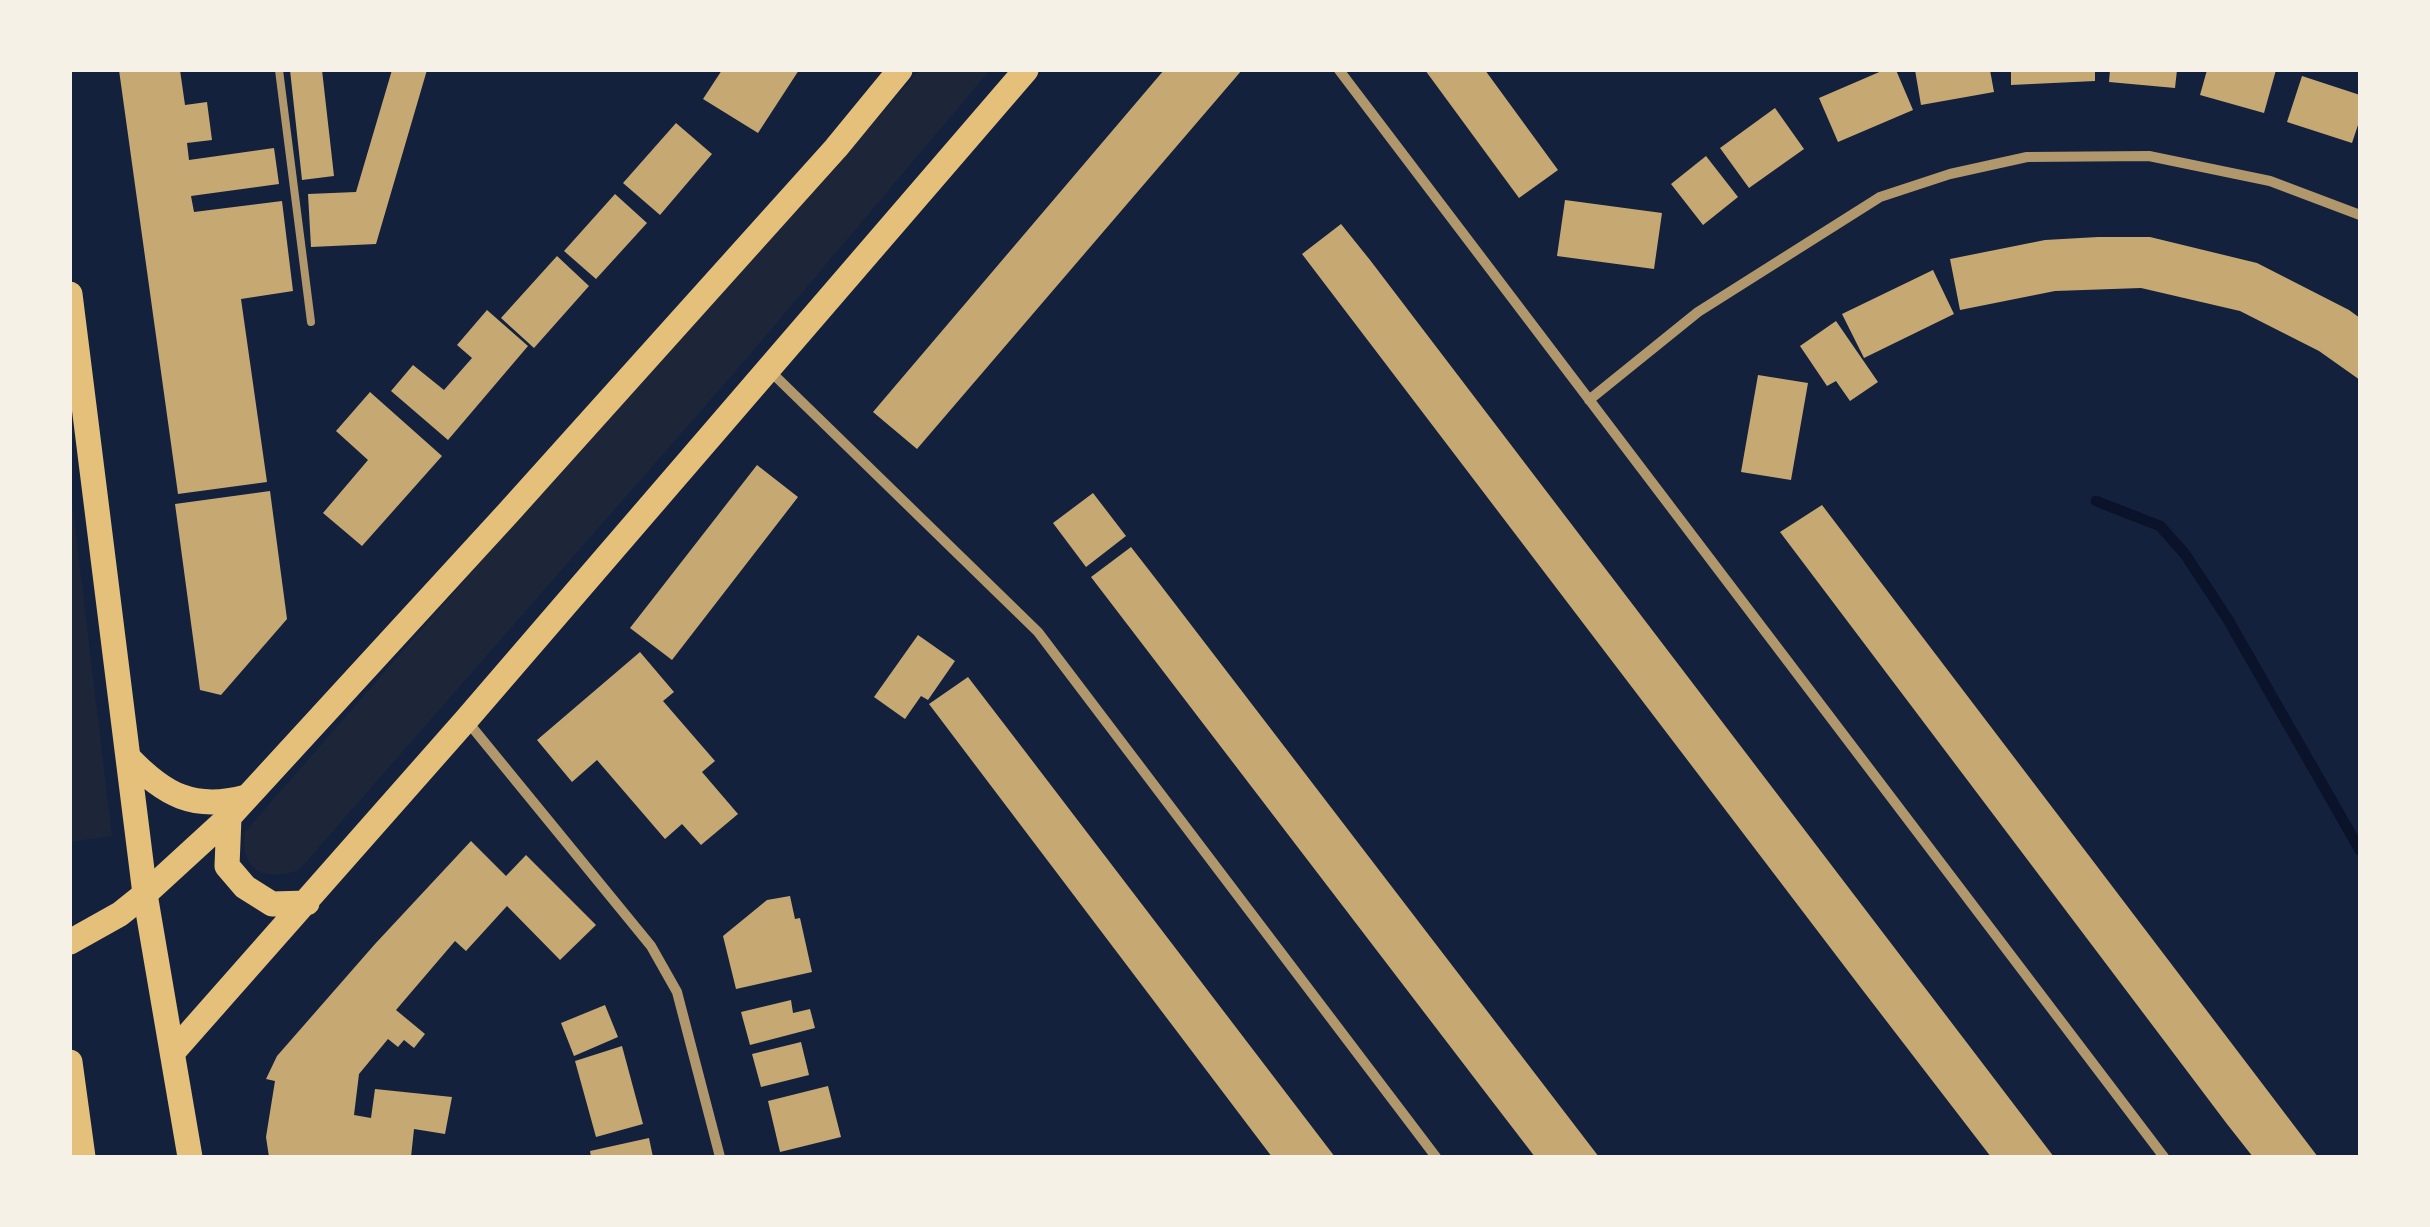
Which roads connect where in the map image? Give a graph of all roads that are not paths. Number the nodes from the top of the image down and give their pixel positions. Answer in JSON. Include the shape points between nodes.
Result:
{"nodes":[{"id":1,"x":279,"y":70,"type":"edge"},
{"id":2,"x":900,"y":70,"type":"edge"},
{"id":3,"x":1026,"y":70,"type":"edge"},
{"id":4,"x":1339,"y":70,"type":"edge"},
{"id":5,"x":2360,"y":214,"type":"edge"},
{"id":6,"x":70,"y":294,"type":"edge"},
{"id":7,"x":311,"y":322,"type":"dead end"},
{"id":8,"x":769,"y":370,"type":"junction"},
{"id":9,"x":1589,"y":400,"type":"junction"},
{"id":10,"x":466,"y":720,"type":"junction"},
{"id":11,"x":128,"y":757,"type":"junction"},
{"id":12,"x":246,"y":797,"type":"junction"},
{"id":13,"x":229,"y":816,"type":"junction"},
{"id":14,"x":145,"y":894,"type":"junction"},
{"id":15,"x":307,"y":903,"type":"junction"},
{"id":16,"x":70,"y":942,"type":"edge"},
{"id":17,"x":174,"y":1052,"type":"junction"},
{"id":18,"x":70,"y":1063,"type":"edge"},
{"id":19,"x":82,"y":1157,"type":"edge"},
{"id":20,"x":190,"y":1157,"type":"edge"},
{"id":21,"x":720,"y":1157,"type":"edge"},
{"id":22,"x":1436,"y":1157,"type":"edge"},
{"id":23,"x":2164,"y":1157,"type":"edge"}],
"edges":[{"from":1,"to":7,"type":"lane"},
{"from":2,"to":12,"type":"main road"},
{"from":3,"to":8,"type":"main road"},
{"from":4,"to":9,"type":"street"},
{"from":5,"to":9,"type":"street","via":[[2270,181],[2149,156],[2027,157],[1950,174],[1863,208],[1698,312]]},
{"from":6,"to":11,"type":"main road"},
{"from":8,"to":10,"type":"main road"},
{"from":8,"to":22,"type":"street","via":[[1038,632]]},
{"from":9,"to":23,"type":"street"},
{"from":10,"to":15,"type":"main road"},
{"from":10,"to":21,"type":"street","via":[[651,946],[677,992]]},
{"from":11,"to":12,"type":"main road","via":[[153,784],[193,801],[221,804]]},
{"from":11,"to":14,"type":"main road"},
{"from":12,"to":13,"type":"main road"},
{"from":13,"to":14,"type":"main road"},
{"from":13,"to":15,"type":"main road","via":[[226,866],[245,888],[272,904]]},
{"from":14,"to":16,"type":"main road"},
{"from":14,"to":17,"type":"main road"},
{"from":15,"to":17,"type":"main road"},
{"from":17,"to":20,"type":"main road"},
{"from":18,"to":19,"type":"main road"}]}
